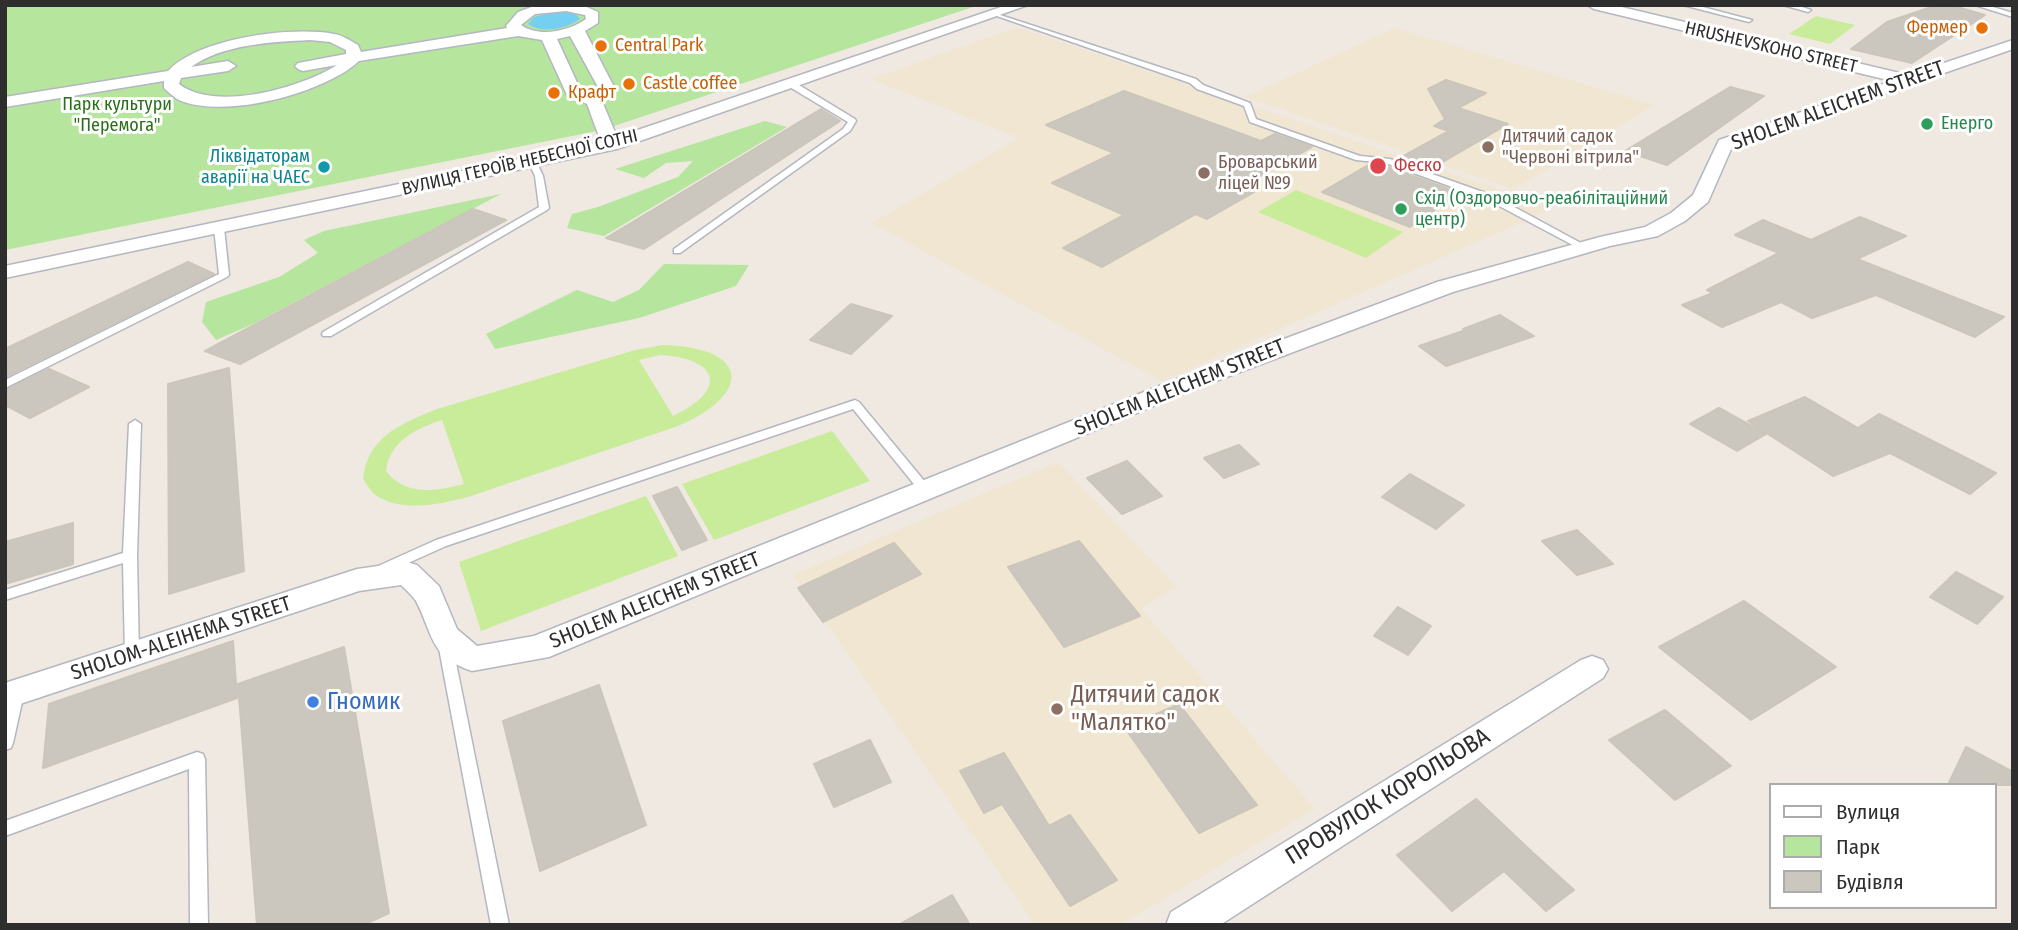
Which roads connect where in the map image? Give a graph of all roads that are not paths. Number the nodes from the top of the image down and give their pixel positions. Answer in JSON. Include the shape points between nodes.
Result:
{"nodes":[{"id":1,"x":1021,"y":5,"type":"edge"},
{"id":2,"x":1594,"y":5,"type":"edge"},
{"id":3,"x":1686,"y":5,"type":"edge"},
{"id":4,"x":1786,"y":5,"type":"edge"},
{"id":5,"x":1978,"y":5,"type":"edge"},
{"id":6,"x":1808,"y":10,"type":"dead end"},
{"id":7,"x":996,"y":14,"type":"junction"},
{"id":8,"x":2013,"y":15,"type":"edge"},
{"id":9,"x":1749,"y":20,"type":"dead end"},
{"id":10,"x":516,"y":27,"type":"junction"},
{"id":11,"x":576,"y":29,"type":"junction"},
{"id":12,"x":547,"y":34,"type":"junction"},
{"id":13,"x":2013,"y":44,"type":"edge"},
{"id":14,"x":354,"y":52,"type":"junction"},
{"id":15,"x":1908,"y":80,"type":"junction"},
{"id":16,"x":172,"y":81,"type":"junction"},
{"id":17,"x":791,"y":84,"type":"junction"},
{"id":18,"x":5,"y":102,"type":"edge"},
{"id":19,"x":594,"y":102,"type":"junction"},
{"id":20,"x":5,"y":113,"type":"edge"},
{"id":21,"x":611,"y":145,"type":"junction"},
{"id":22,"x":533,"y":163,"type":"junction"},
{"id":23,"x":219,"y":228,"type":"junction"},
{"id":24,"x":1585,"y":248,"type":"junction"},
{"id":25,"x":677,"y":251,"type":"dead end"},
{"id":26,"x":5,"y":272,"type":"edge"},
{"id":27,"x":327,"y":334,"type":"dead end"},
{"id":28,"x":5,"y":385,"type":"edge"},
{"id":29,"x":135,"y":425,"type":"dead end"},
{"id":30,"x":926,"y":491,"type":"junction"},
{"id":31,"x":130,"y":556,"type":"junction"},
{"id":32,"x":357,"y":580,"type":"junction"},
{"id":33,"x":5,"y":595,"type":"edge"},
{"id":34,"x":444,"y":636,"type":"junction"},
{"id":35,"x":132,"y":656,"type":"junction"},
{"id":36,"x":1592,"y":669,"type":"dead end"},
{"id":37,"x":10,"y":695,"type":"edge"},
{"id":38,"x":5,"y":743,"type":"edge"},
{"id":39,"x":5,"y":829,"type":"edge"},
{"id":40,"x":200,"y":925,"type":"edge"},
{"id":41,"x":500,"y":925,"type":"edge"},
{"id":42,"x":1185,"y":925,"type":"edge"}],
"edges":[{"from":1,"to":7,"type":"street","name":"ВУЛИЦЯ ГЕРОЇВ НЕБЕСНОЇ СОТНІ"},
{"from":2,"to":15,"type":"street","name":"HRUSHEVSKOHO STREET"},
{"from":3,"to":9,"type":"lane"},
{"from":4,"to":6,"type":"lane"},
{"from":5,"to":8,"type":"lane"},
{"from":7,"to":17,"type":"street","name":"ВУЛИЦЯ ГЕРОЇВ НЕБЕСНОЇ СОТНІ"},
{"from":7,"to":24,"type":"lane","via":[[1192,82],[1247,105],[1253,120],[1491,198]]},
{"from":10,"to":11,"type":"street","via":[[529,13],[554,7],[593,13],[591,22]]},
{"from":10,"to":12,"type":"street"},
{"from":10,"to":14,"type":"street"},
{"from":11,"to":12,"type":"street"},
{"from":11,"to":19,"type":"street","via":[[606,87]]},
{"from":12,"to":19,"type":"street","via":[[573,92]]},
{"from":13,"to":15,"type":"street","name":"SHOLEM ALEICHEM STREET"},
{"from":14,"to":16,"type":"street","via":[[342,41],[322,37],[266,39],[208,53],[186,64]]},
{"from":14,"to":16,"type":"street","via":[[290,70],[281,52],[263,54],[230,75]]},
{"from":14,"to":16,"type":"street","via":[[345,69],[326,79],[269,96],[208,100],[185,96]]},
{"from":15,"to":24,"type":"street","name":"SHOLEM ALEICHEM STREET","via":[[1725,144],[1701,198],[1678,217],[1651,232]]},
{"from":16,"to":18,"type":"street"},
{"from":16,"to":20,"type":"street"},
{"from":17,"to":21,"type":"street","name":"ВУЛИЦЯ ГЕРОЇВ НЕБЕСНОЇ СОТНІ"},
{"from":17,"to":25,"type":"lane","via":[[852,121],[846,131]]},
{"from":19,"to":21,"type":"street"},
{"from":21,"to":22,"type":"street","name":"ВУЛИЦЯ ГЕРОЇВ НЕБЕСНОЇ СОТНІ"},
{"from":22,"to":23,"type":"street","name":"ВУЛИЦЯ ГЕРОЇВ НЕБЕСНОЇ СОТНІ"},
{"from":22,"to":27,"type":"lane","via":[[544,208]]},
{"from":23,"to":26,"type":"street","name":"ВУЛИЦЯ ГЕРОЇВ НЕБЕСНОЇ СОТНІ"},
{"from":23,"to":28,"type":"lane","via":[[224,275]]},
{"from":24,"to":30,"type":"street","name":"SHOLEM ALEICHEM STREET","via":[[1445,287],[1183,385]]},
{"from":29,"to":31,"type":"lane"},
{"from":30,"to":32,"type":"lane","via":[[855,404],[441,543]]},
{"from":30,"to":34,"type":"street","name":"SHOLEM ALEICHEM STREET","via":[[538,648],[472,659]]},
{"from":31,"to":33,"type":"lane"},
{"from":31,"to":35,"type":"lane"},
{"from":32,"to":34,"type":"street","name":"SHOLEM ALEICHEM STREET","via":[[407,573],[428,594]]},
{"from":32,"to":35,"type":"street","name":"SHOLOM-ALEIHEMA STREET"},
{"from":34,"to":41,"type":"lane"},
{"from":35,"to":37,"type":"street","name":"SHOLOM-ALEIHEMA STREET"},
{"from":36,"to":42,"type":"street","name":"ПРОВУЛОК КОРОЛЬОВА"},
{"from":37,"to":38,"type":"lane"},
{"from":39,"to":40,"type":"lane","via":[[197,759]]}]}
